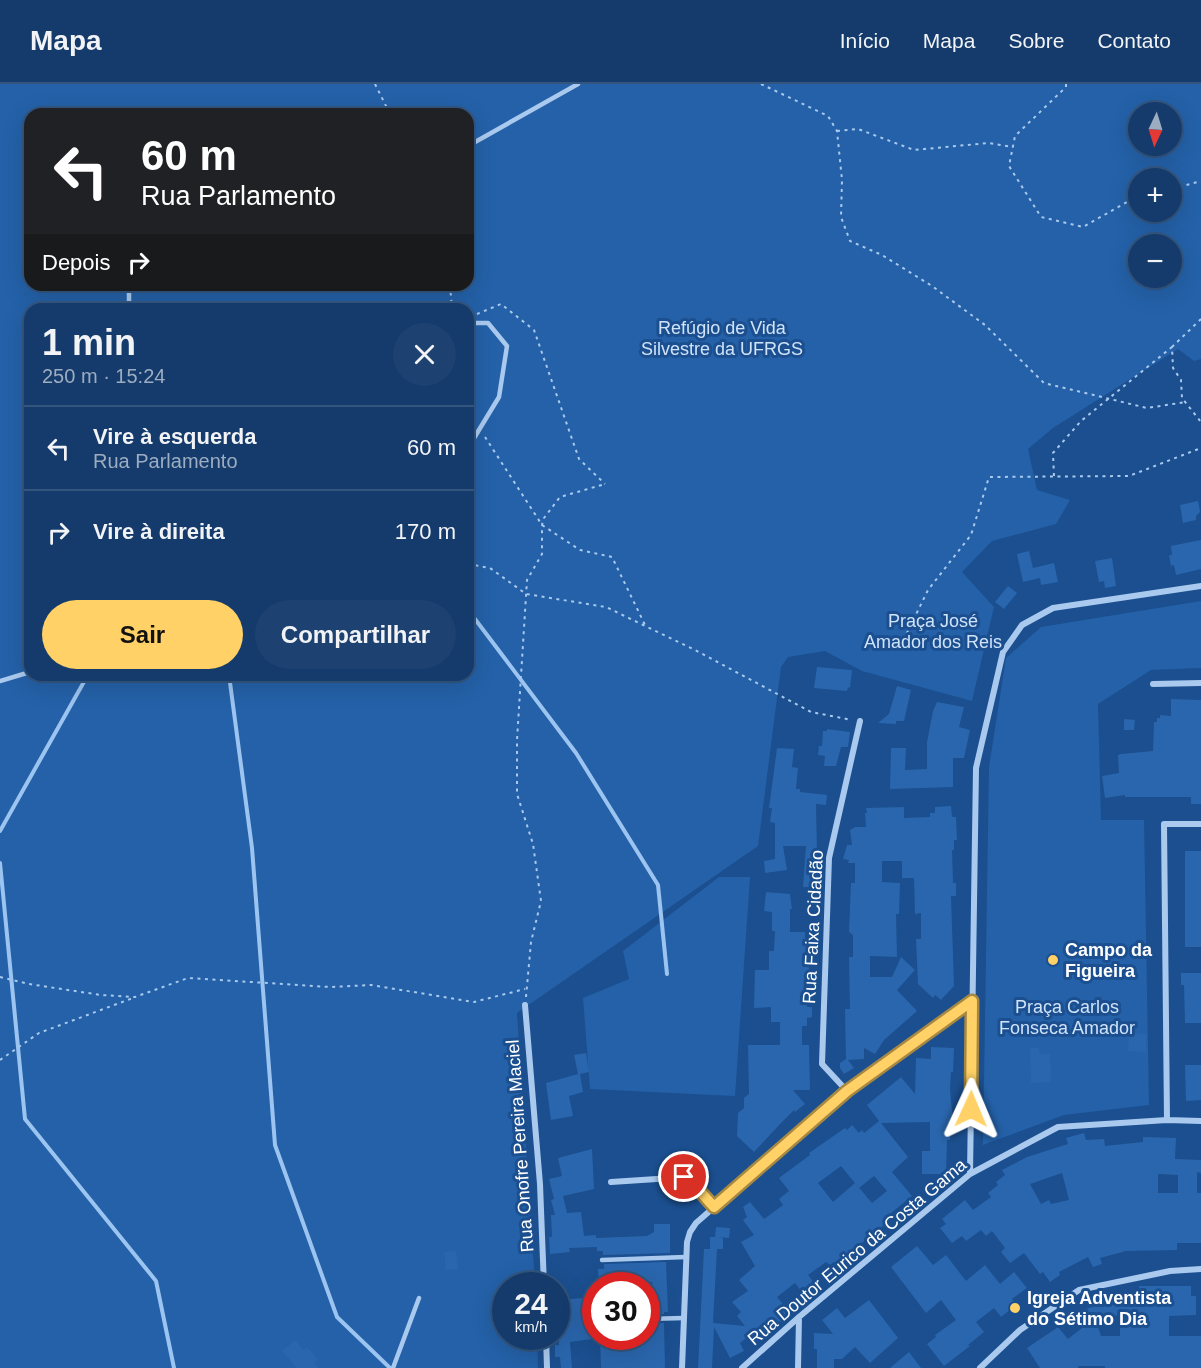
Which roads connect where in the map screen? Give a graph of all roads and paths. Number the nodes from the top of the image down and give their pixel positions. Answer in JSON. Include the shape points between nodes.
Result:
{"nodes":[{"id":1,"x":375,"y":84,"type":"edge"},
{"id":2,"x":578,"y":84,"type":"edge"},
{"id":3,"x":761,"y":84,"type":"edge"},
{"id":4,"x":1066,"y":84,"type":"edge"},
{"id":5,"x":387,"y":108,"type":"edge"},
{"id":6,"x":837,"y":131,"type":"junction"},
{"id":7,"x":474,"y":143,"type":"edge"},
{"id":8,"x":1013,"y":147,"type":"junction"},
{"id":9,"x":1201,"y":181,"type":"edge"},
{"id":10,"x":1182,"y":186,"type":"edge"},
{"id":11,"x":1128,"y":202,"type":"edge"},
{"id":12,"x":474,"y":315,"type":"edge"},
{"id":13,"x":1201,"y":319,"type":"edge"},
{"id":14,"x":474,"y":323,"type":"edge"},
{"id":15,"x":1172,"y":347,"type":"junction"},
{"id":16,"x":1109,"y":400,"type":"junction"},
{"id":17,"x":1186,"y":402,"type":"junction"},
{"id":18,"x":1201,"y":422,"type":"edge"},
{"id":19,"x":479,"y":431,"type":"junction"},
{"id":20,"x":474,"y":439,"type":"edge"},
{"id":21,"x":1201,"y":448,"type":"edge"},
{"id":22,"x":1054,"y":477,"type":"junction"},
{"id":23,"x":542,"y":525,"type":"junction"},
{"id":24,"x":474,"y":565,"type":"edge"},
{"id":25,"x":1201,"y":586,"type":"edge"},
{"id":26,"x":526,"y":594,"type":"junction"},
{"id":27,"x":646,"y":627,"type":"junction"},
{"id":28,"x":900,"y":647,"type":"dead end"},
{"id":29,"x":24,"y":674,"type":"edge"},
{"id":30,"x":0,"y":681,"type":"edge"},
{"id":31,"x":1201,"y":682,"type":"edge"},
{"id":32,"x":1153,"y":684,"type":"dead end"},
{"id":33,"x":861,"y":721,"type":"joint"},
{"id":34,"x":1201,"y":824,"type":"edge"},
{"id":35,"x":0,"y":977,"type":"edge"},
{"id":36,"x":527,"y":988,"type":"junction"},
{"id":37,"x":135,"y":997,"type":"junction"},
{"id":38,"x":972,"y":1001,"type":"junction"},
{"id":39,"x":525,"y":1005,"type":"joint"},
{"id":40,"x":0,"y":1060,"type":"edge"},
{"id":41,"x":847,"y":1091,"type":"junction"},
{"id":42,"x":1167,"y":1120,"type":"junction"},
{"id":43,"x":1201,"y":1121,"type":"edge"},
{"id":44,"x":970,"y":1174,"type":"junction"},
{"id":45,"x":611,"y":1182,"type":"dead end"},
{"id":46,"x":714,"y":1207,"type":"junction"},
{"id":47,"x":686,"y":1257,"type":"junction"},
{"id":48,"x":602,"y":1260,"type":"dead end"},
{"id":49,"x":1201,"y":1269,"type":"edge"},
{"id":50,"x":543,"y":1272,"type":"edge"},
{"id":51,"x":419,"y":1298,"type":"dead end"},
{"id":52,"x":799,"y":1317,"type":"junction"},
{"id":53,"x":684,"y":1318,"type":"junction"},
{"id":54,"x":660,"y":1319,"type":"edge"},
{"id":55,"x":546,"y":1350,"type":"edge"},
{"id":56,"x":393,"y":1368,"type":"edge"},
{"id":57,"x":547,"y":1368,"type":"edge"},
{"id":58,"x":682,"y":1368,"type":"edge"},
{"id":59,"x":741,"y":1368,"type":"edge"},
{"id":60,"x":798,"y":1368,"type":"edge"},
{"id":61,"x":980,"y":1368,"type":"edge"}],
"edges":[{"from":1,"to":5,"type":"path"},
{"from":2,"to":7,"type":"lane"},
{"from":3,"to":6,"type":"path","via":[[828,116]]},
{"from":4,"to":8,"type":"path","via":[[1015,136]]},
{"from":6,"to":8,"type":"path","via":[[858,129],[914,150],[988,142]]},
{"from":6,"to":16,"type":"path","via":[[841,217],[850,241],[882,255],[941,292],[985,325],[1044,383]]},
{"from":8,"to":11,"type":"path","via":[[1009,166],[1041,217],[1083,226]]},
{"from":9,"to":10,"type":"path"},
{"from":12,"to":23,"type":"path","via":[[501,304],[534,330],[579,459],[605,484],[560,497]]},
{"from":13,"to":15,"type":"path"},
{"from":14,"to":19,"type":"lane","via":[[488,322],[507,346],[499,397]]},
{"from":15,"to":16,"type":"path"},
{"from":15,"to":17,"type":"path","via":[[1173,368],[1181,380],[1182,398]]},
{"from":16,"to":17,"type":"path","via":[[1147,408]]},
{"from":16,"to":22,"type":"path","via":[[1081,421],[1053,453]]},
{"from":17,"to":18,"type":"path"},
{"from":19,"to":20,"type":"lane"},
{"from":19,"to":23,"type":"path"},
{"from":21,"to":22,"type":"path","via":[[1129,476]]},
{"from":22,"to":28,"type":"path","via":[[989,477],[971,535],[928,590]]},
{"from":23,"to":26,"type":"path","via":[[542,554],[527,580]]},
{"from":23,"to":27,"type":"path","via":[[580,550],[612,556]]},
{"from":24,"to":26,"type":"path","via":[[490,568]]},
{"from":25,"to":38,"type":"street","via":[[1053,608],[1022,625],[1003,652],[976,768]]},
{"from":26,"to":27,"type":"path","via":[[606,608]]},
{"from":26,"to":36,"type":"path","via":[[517,794],[533,844],[541,901],[531,942]]},
{"from":27,"to":33,"type":"path","via":[[811,712]]},
{"from":29,"to":30,"type":"lane"},
{"from":31,"to":32,"type":"street"},
{"from":33,"to":41,"type":"street","name":"Rua Faixa Cidadão","via":[[828,870],[822,1064]]},
{"from":34,"to":42,"type":"street","via":[[1164,824]]},
{"from":35,"to":37,"type":"path","via":[[101,995]]},
{"from":36,"to":37,"type":"path","via":[[474,1002],[370,985],[330,987],[188,978]]},
{"from":36,"to":39,"type":"path"},
{"from":37,"to":40,"type":"path","via":[[39,1033]]},
{"from":38,"to":41,"type":"street"},
{"from":38,"to":44,"type":"street"},
{"from":39,"to":50,"type":"street","name":"Rua Onofre Pereira Maciel"},
{"from":41,"to":46,"type":"street"},
{"from":42,"to":43,"type":"street","name":"Rua Doutor Eurico da Costa Gama"},
{"from":42,"to":44,"type":"street","name":"Rua Doutor Eurico da Costa Gama","via":[[1058,1127]]},
{"from":44,"to":52,"type":"street","name":"Rua Doutor Eurico da Costa Gama"},
{"from":45,"to":46,"type":"street","via":[[687,1177]]},
{"from":46,"to":47,"type":"street","via":[[690,1232]]},
{"from":47,"to":48,"type":"lane"},
{"from":47,"to":53,"type":"street"},
{"from":49,"to":61,"type":"street","via":[[1170,1271],[1079,1290],[1020,1330]]},
{"from":51,"to":56,"type":"lane"},
{"from":52,"to":59,"type":"street","name":"Rua Doutor Eurico da Costa Gama"},
{"from":52,"to":60,"type":"street"},
{"from":53,"to":54,"type":"lane"},
{"from":53,"to":58,"type":"street"},
{"from":55,"to":57,"type":"street"}]}
